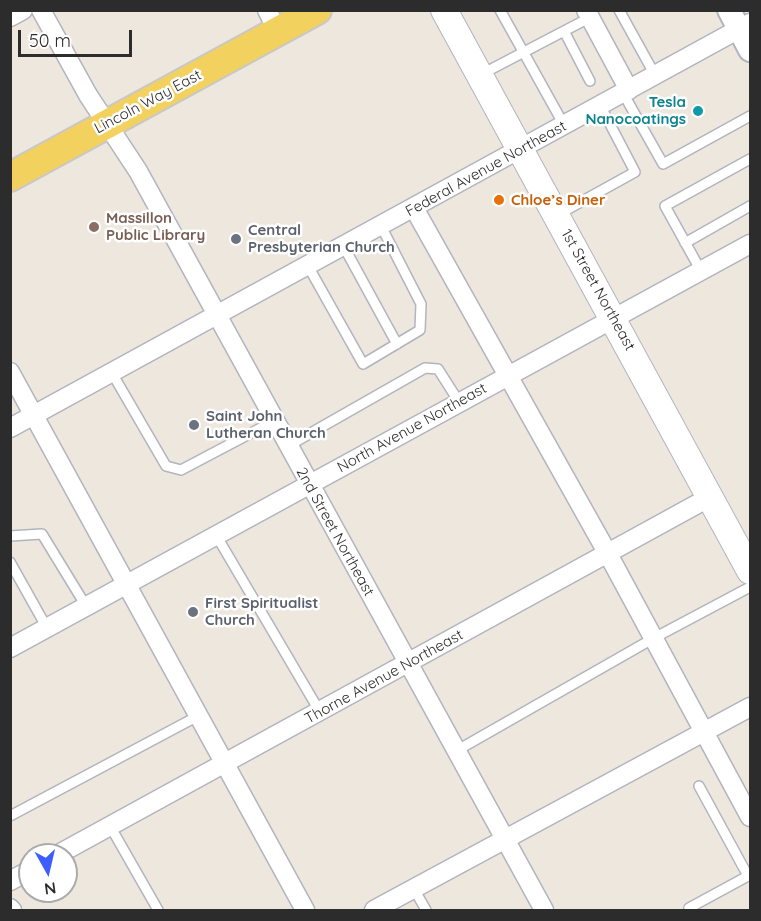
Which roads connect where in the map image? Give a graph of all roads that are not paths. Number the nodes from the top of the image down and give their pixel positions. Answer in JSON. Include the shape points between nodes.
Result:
{"nodes":[{"id":1,"x":22,"y":10,"type":"edge"},
{"id":2,"x":41,"y":10,"type":"edge"},
{"id":3,"x":317,"y":10,"type":"edge"},
{"id":4,"x":444,"y":10,"type":"edge"},
{"id":5,"x":500,"y":10,"type":"edge"},
{"id":6,"x":619,"y":10,"type":"edge"},
{"id":7,"x":587,"y":14,"type":"edge"},
{"id":8,"x":10,"y":17,"type":"edge"},
{"id":9,"x":273,"y":21,"type":"edge"},
{"id":10,"x":740,"y":21,"type":"edge"},
{"id":11,"x":564,"y":31,"type":"junction"},
{"id":12,"x":750,"y":50,"type":"edge"},
{"id":13,"x":523,"y":52,"type":"junction"},
{"id":14,"x":480,"y":75,"type":"junction"},
{"id":15,"x":655,"y":75,"type":"junction"},
{"id":16,"x":590,"y":81,"type":"dead end"},
{"id":17,"x":626,"y":92,"type":"junction"},
{"id":18,"x":600,"y":105,"type":"junction"},
{"id":19,"x":750,"y":117,"type":"edge"},
{"id":20,"x":107,"y":124,"type":"junction"},
{"id":21,"x":564,"y":125,"type":"junction"},
{"id":22,"x":520,"y":150,"type":"junction"},
{"id":23,"x":750,"y":159,"type":"edge"},
{"id":24,"x":10,"y":177,"type":"edge"},
{"id":25,"x":750,"y":206,"type":"edge"},
{"id":26,"x":414,"y":208,"type":"junction"},
{"id":27,"x":557,"y":216,"type":"junction"},
{"id":28,"x":381,"y":226,"type":"junction"},
{"id":29,"x":685,"y":243,"type":"junction"},
{"id":30,"x":750,"y":244,"type":"edge"},
{"id":31,"x":344,"y":247,"type":"junction"},
{"id":32,"x":308,"y":266,"type":"junction"},
{"id":33,"x":701,"y":271,"type":"junction"},
{"id":34,"x":218,"y":315,"type":"junction"},
{"id":35,"x":613,"y":319,"type":"junction"},
{"id":36,"x":397,"y":344,"type":"junction"},
{"id":37,"x":10,"y":372,"type":"edge"},
{"id":38,"x":112,"y":373,"type":"junction"},
{"id":39,"x":508,"y":375,"type":"junction"},
{"id":40,"x":459,"y":402,"type":"junction"},
{"id":41,"x":34,"y":415,"type":"junction"},
{"id":42,"x":274,"y":421,"type":"junction"},
{"id":43,"x":10,"y":428,"type":"edge"},
{"id":44,"x":288,"y":446,"type":"junction"},
{"id":45,"x":308,"y":484,"type":"junction"},
{"id":46,"x":710,"y":497,"type":"junction"},
{"id":47,"x":216,"y":534,"type":"junction"},
{"id":48,"x":10,"y":536,"type":"edge"},
{"id":49,"x":608,"y":554,"type":"junction"},
{"id":50,"x":10,"y":562,"type":"edge"},
{"id":51,"x":750,"y":571,"type":"edge"},
{"id":52,"x":126,"y":584,"type":"junction"},
{"id":53,"x":750,"y":587,"type":"edge"},
{"id":54,"x":86,"y":606,"type":"junction"},
{"id":55,"x":47,"y":628,"type":"junction"},
{"id":56,"x":654,"y":638,"type":"junction"},
{"id":57,"x":10,"y":648,"type":"edge"},
{"id":58,"x":409,"y":664,"type":"junction"},
{"id":59,"x":750,"y":707,"type":"edge"},
{"id":60,"x":320,"y":712,"type":"junction"},
{"id":61,"x":198,"y":716,"type":"junction"},
{"id":62,"x":704,"y":732,"type":"junction"},
{"id":63,"x":456,"y":751,"type":"junction"},
{"id":64,"x":224,"y":763,"type":"junction"},
{"id":65,"x":699,"y":786,"type":"dead end"},
{"id":66,"x":10,"y":816,"type":"edge"},
{"id":67,"x":750,"y":818,"type":"edge"},
{"id":68,"x":110,"y":826,"type":"junction"},
{"id":69,"x":504,"y":840,"type":"junction"},
{"id":70,"x":78,"y":844,"type":"edge"},
{"id":71,"x":749,"y":879,"type":"edge"},
{"id":72,"x":414,"y":889,"type":"junction"},
{"id":73,"x":158,"y":910,"type":"edge"},
{"id":74,"x":305,"y":910,"type":"edge"},
{"id":75,"x":374,"y":910,"type":"edge"},
{"id":76,"x":426,"y":910,"type":"edge"},
{"id":77,"x":544,"y":910,"type":"edge"},
{"id":78,"x":690,"y":910,"type":"edge"}],
"edges":[{"from":1,"to":8,"type":"street"},
{"from":2,"to":20,"type":"street","name":"2nd Street Northeast"},
{"from":3,"to":9,"type":"main road","name":"Lincoln Way East"},
{"from":4,"to":14,"type":"main road","name":"1st Street Northeast"},
{"from":5,"to":13,"type":"lane"},
{"from":6,"to":15,"type":"lane"},
{"from":7,"to":11,"type":"lane"},
{"from":7,"to":17,"type":"street"},
{"from":9,"to":20,"type":"main road","name":"Lincoln Way East"},
{"from":10,"to":12,"type":"street"},
{"from":10,"to":15,"type":"street","name":"Federal Avenue Northeast"},
{"from":11,"to":13,"type":"lane"},
{"from":11,"to":16,"type":"lane"},
{"from":13,"to":14,"type":"lane"},
{"from":13,"to":21,"type":"lane"},
{"from":14,"to":22,"type":"main road","name":"1st Street Northeast"},
{"from":15,"to":17,"type":"street","name":"Federal Avenue Northeast"},
{"from":17,"to":18,"type":"street","name":"Federal Avenue Northeast"},
{"from":17,"to":19,"type":"lane","via":[[663,164]]},
{"from":18,"to":21,"type":"street","name":"Federal Avenue Northeast"},
{"from":18,"to":27,"type":"lane","via":[[635,172]]},
{"from":20,"to":24,"type":"main road","name":"Lincoln Way East"},
{"from":20,"to":34,"type":"street","name":"2nd Street Northeast","via":[[138,171]]},
{"from":21,"to":22,"type":"street","name":"Federal Avenue Northeast"},
{"from":22,"to":26,"type":"street","name":"Federal Avenue Northeast"},
{"from":22,"to":27,"type":"main road","name":"1st Street Northeast"},
{"from":23,"to":29,"type":"lane","via":[[665,206]]},
{"from":25,"to":29,"type":"lane"},
{"from":26,"to":28,"type":"street","name":"Federal Avenue Northeast"},
{"from":26,"to":39,"type":"street"},
{"from":27,"to":35,"type":"main road","name":"1st Street Northeast"},
{"from":28,"to":31,"type":"street","name":"Federal Avenue Northeast"},
{"from":28,"to":36,"type":"lane","via":[[421,304],[420,330]]},
{"from":29,"to":33,"type":"lane"},
{"from":30,"to":33,"type":"street","name":"North Avenue Northeast"},
{"from":31,"to":32,"type":"street","name":"Federal Avenue Northeast"},
{"from":31,"to":36,"type":"lane"},
{"from":32,"to":34,"type":"street","name":"Federal Avenue Northeast"},
{"from":32,"to":36,"type":"lane","via":[[363,364]]},
{"from":33,"to":35,"type":"street","name":"North Avenue Northeast"},
{"from":34,"to":38,"type":"street","name":"Federal Avenue Northeast"},
{"from":34,"to":42,"type":"street","name":"2nd Street Northeast"},
{"from":35,"to":39,"type":"street","name":"North Avenue Northeast"},
{"from":35,"to":46,"type":"main road","name":"1st Street Northeast"},
{"from":37,"to":41,"type":"street"},
{"from":38,"to":41,"type":"street","name":"Federal Avenue Northeast"},
{"from":38,"to":42,"type":"lane","via":[[166,466],[176,470]]},
{"from":39,"to":40,"type":"street","name":"North Avenue Northeast"},
{"from":39,"to":49,"type":"street"},
{"from":40,"to":44,"type":"lane","via":[[438,369],[425,368]]},
{"from":40,"to":45,"type":"street","name":"North Avenue Northeast"},
{"from":41,"to":43,"type":"street","name":"Federal Avenue Northeast"},
{"from":41,"to":52,"type":"street"},
{"from":42,"to":44,"type":"street","name":"2nd Street Northeast"},
{"from":44,"to":45,"type":"street","name":"2nd Street Northeast"},
{"from":45,"to":47,"type":"street","name":"North Avenue Northeast"},
{"from":45,"to":58,"type":"street","name":"2nd Street Northeast"},
{"from":46,"to":49,"type":"street","name":"Thorne Avenue Northeast"},
{"from":46,"to":51,"type":"main road","name":"1st Street Northeast"},
{"from":47,"to":52,"type":"street","name":"North Avenue Northeast"},
{"from":47,"to":60,"type":"lane"},
{"from":48,"to":54,"type":"lane","via":[[42,534]]},
{"from":49,"to":56,"type":"street"},
{"from":49,"to":58,"type":"street","name":"Thorne Avenue Northeast"},
{"from":50,"to":55,"type":"lane"},
{"from":52,"to":54,"type":"street","name":"North Avenue Northeast"},
{"from":52,"to":61,"type":"street"},
{"from":53,"to":56,"type":"lane"},
{"from":54,"to":55,"type":"street","name":"North Avenue Northeast"},
{"from":55,"to":57,"type":"street","name":"North Avenue Northeast"},
{"from":56,"to":62,"type":"street"},
{"from":56,"to":63,"type":"lane"},
{"from":58,"to":60,"type":"street","name":"Thorne Avenue Northeast"},
{"from":58,"to":63,"type":"street","name":"2nd Street Northeast"},
{"from":59,"to":62,"type":"street"},
{"from":60,"to":64,"type":"street","name":"Thorne Avenue Northeast"},
{"from":61,"to":64,"type":"street"},
{"from":61,"to":66,"type":"lane"},
{"from":62,"to":67,"type":"street"},
{"from":62,"to":69,"type":"street"},
{"from":63,"to":69,"type":"street","name":"2nd Street Northeast"},
{"from":64,"to":68,"type":"street","name":"Thorne Avenue Northeast"},
{"from":64,"to":74,"type":"street"},
{"from":65,"to":71,"type":"lane"},
{"from":68,"to":70,"type":"street","name":"Thorne Avenue Northeast"},
{"from":68,"to":73,"type":"lane"},
{"from":69,"to":72,"type":"street"},
{"from":69,"to":77,"type":"street","name":"2nd Street Northeast"},
{"from":71,"to":78,"type":"lane"},
{"from":72,"to":75,"type":"street"},
{"from":72,"to":76,"type":"lane"}]}
